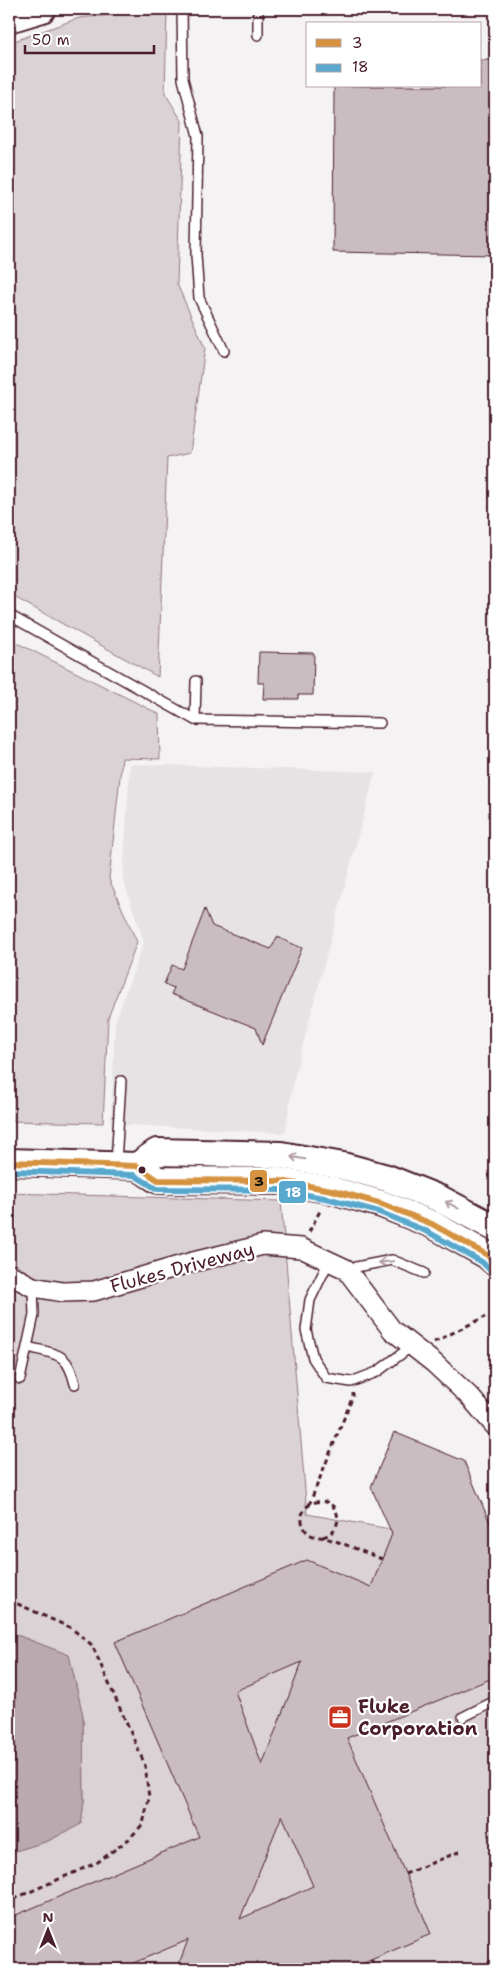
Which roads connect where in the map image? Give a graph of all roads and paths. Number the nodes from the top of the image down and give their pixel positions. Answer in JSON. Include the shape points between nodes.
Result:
{"nodes":[{"id":1,"x":42,"y":9,"type":"edge"},
{"id":2,"x":182,"y":9,"type":"edge"},
{"id":3,"x":258,"y":9,"type":"edge"},
{"id":4,"x":9,"y":19,"type":"edge"},
{"id":5,"x":258,"y":35,"type":"dead end"},
{"id":6,"x":224,"y":351,"type":"dead end"},
{"id":7,"x":9,"y":615,"type":"edge"},
{"id":8,"x":196,"y":681,"type":"dead end"},
{"id":9,"x":195,"y":720,"type":"junction"},
{"id":10,"x":380,"y":723,"type":"dead end"},
{"id":11,"x":121,"y":1081,"type":"dead end"},
{"id":12,"x":9,"y":1162,"type":"edge"},
{"id":13,"x":126,"y":1166,"type":"junction"},
{"id":14,"x":332,"y":1190,"type":"junction"},
{"id":15,"x":495,"y":1228,"type":"edge"},
{"id":16,"x":300,"y":1248,"type":"junction"},
{"id":17,"x":495,"y":1261,"type":"edge"},
{"id":18,"x":338,"y":1265,"type":"junction"},
{"id":19,"x":424,"y":1273,"type":"dead end"},
{"id":20,"x":9,"y":1274,"type":"edge"},
{"id":21,"x":32,"y":1286,"type":"junction"},
{"id":22,"x":485,"y":1317,"type":"dead end"},
{"id":23,"x":28,"y":1347,"type":"junction"},
{"id":24,"x":418,"y":1350,"type":"junction"},
{"id":25,"x":20,"y":1379,"type":"dead end"},
{"id":26,"x":351,"y":1382,"type":"junction"},
{"id":27,"x":75,"y":1384,"type":"dead end"},
{"id":28,"x":495,"y":1426,"type":"edge"},
{"id":29,"x":309,"y":1505,"type":"junction"},
{"id":30,"x":323,"y":1537,"type":"junction"},
{"id":31,"x":382,"y":1560,"type":"dead end"},
{"id":32,"x":9,"y":1600,"type":"edge"},
{"id":33,"x":495,"y":1701,"type":"edge"},
{"id":34,"x":463,"y":1716,"type":"dead end"},
{"id":35,"x":461,"y":1851,"type":"dead end"},
{"id":36,"x":405,"y":1874,"type":"dead end"},
{"id":37,"x":9,"y":1901,"type":"edge"},
{"id":38,"x":372,"y":1960,"type":"dead end"},
{"id":39,"x":495,"y":1960,"type":"edge"},
{"id":40,"x":375,"y":1969,"type":"edge"},
{"id":41,"x":471,"y":1969,"type":"edge"}],
"edges":[{"from":1,"to":4,"type":"street"},
{"from":2,"to":6,"type":"lane","via":[[183,79],[198,136],[196,255],[199,298]]},
{"from":3,"to":5,"type":"lane"},
{"from":7,"to":9,"type":"lane"},
{"from":8,"to":9,"type":"lane"},
{"from":9,"to":10,"type":"lane"},
{"from":11,"to":13,"type":"lane"},
{"from":12,"to":13,"type":"street"},
{"from":13,"to":14,"type":"street","via":[[158,1180],[280,1181]]},
{"from":15,"to":13,"type":"street","one_way":true,"via":[[440,1199],[388,1178],[290,1157],[157,1152]]},
{"from":14,"to":16,"type":"path"},
{"from":14,"to":17,"type":"street","via":[[382,1204],[432,1224]]},
{"from":16,"to":18,"type":"street","name":"Flukes Driveway"},
{"from":16,"to":21,"type":"street","name":"Flukes Driveway","via":[[263,1245],[189,1262],[94,1291],[63,1292]]},
{"from":19,"to":18,"type":"lane","one_way":true,"via":[[392,1260]]},
{"from":18,"to":24,"type":"street","name":"Flukes Driveway","via":[[392,1330]]},
{"from":18,"to":26,"type":"lane","via":[[310,1300],[306,1330],[313,1358],[326,1378]]},
{"from":20,"to":21,"type":"street","name":"Flukes Driveway"},
{"from":21,"to":23,"type":"lane","via":[[34,1315]]},
{"from":22,"to":24,"type":"path"},
{"from":23,"to":25,"type":"lane"},
{"from":23,"to":27,"type":"lane","via":[[62,1357],[71,1368]]},
{"from":24,"to":26,"type":"lane"},
{"from":24,"to":28,"type":"street","name":"Flukes Driveway","via":[[470,1397]]},
{"from":26,"to":29,"type":"path","via":[[353,1396]]},
{"from":29,"to":30,"type":"path","via":[[302,1515],[303,1527],[312,1536]]},
{"from":29,"to":30,"type":"path","via":[[321,1501],[336,1510],[336,1527]]},
{"from":30,"to":31,"type":"path"},
{"from":32,"to":37,"type":"path","via":[[71,1628],[92,1645],[145,1765],[149,1798],[143,1824],[130,1839],[98,1862]]},
{"from":33,"to":34,"type":"lane"},
{"from":35,"to":36,"type":"path"},
{"from":38,"to":40,"type":"path"},
{"from":39,"to":41,"type":"path"}]}
